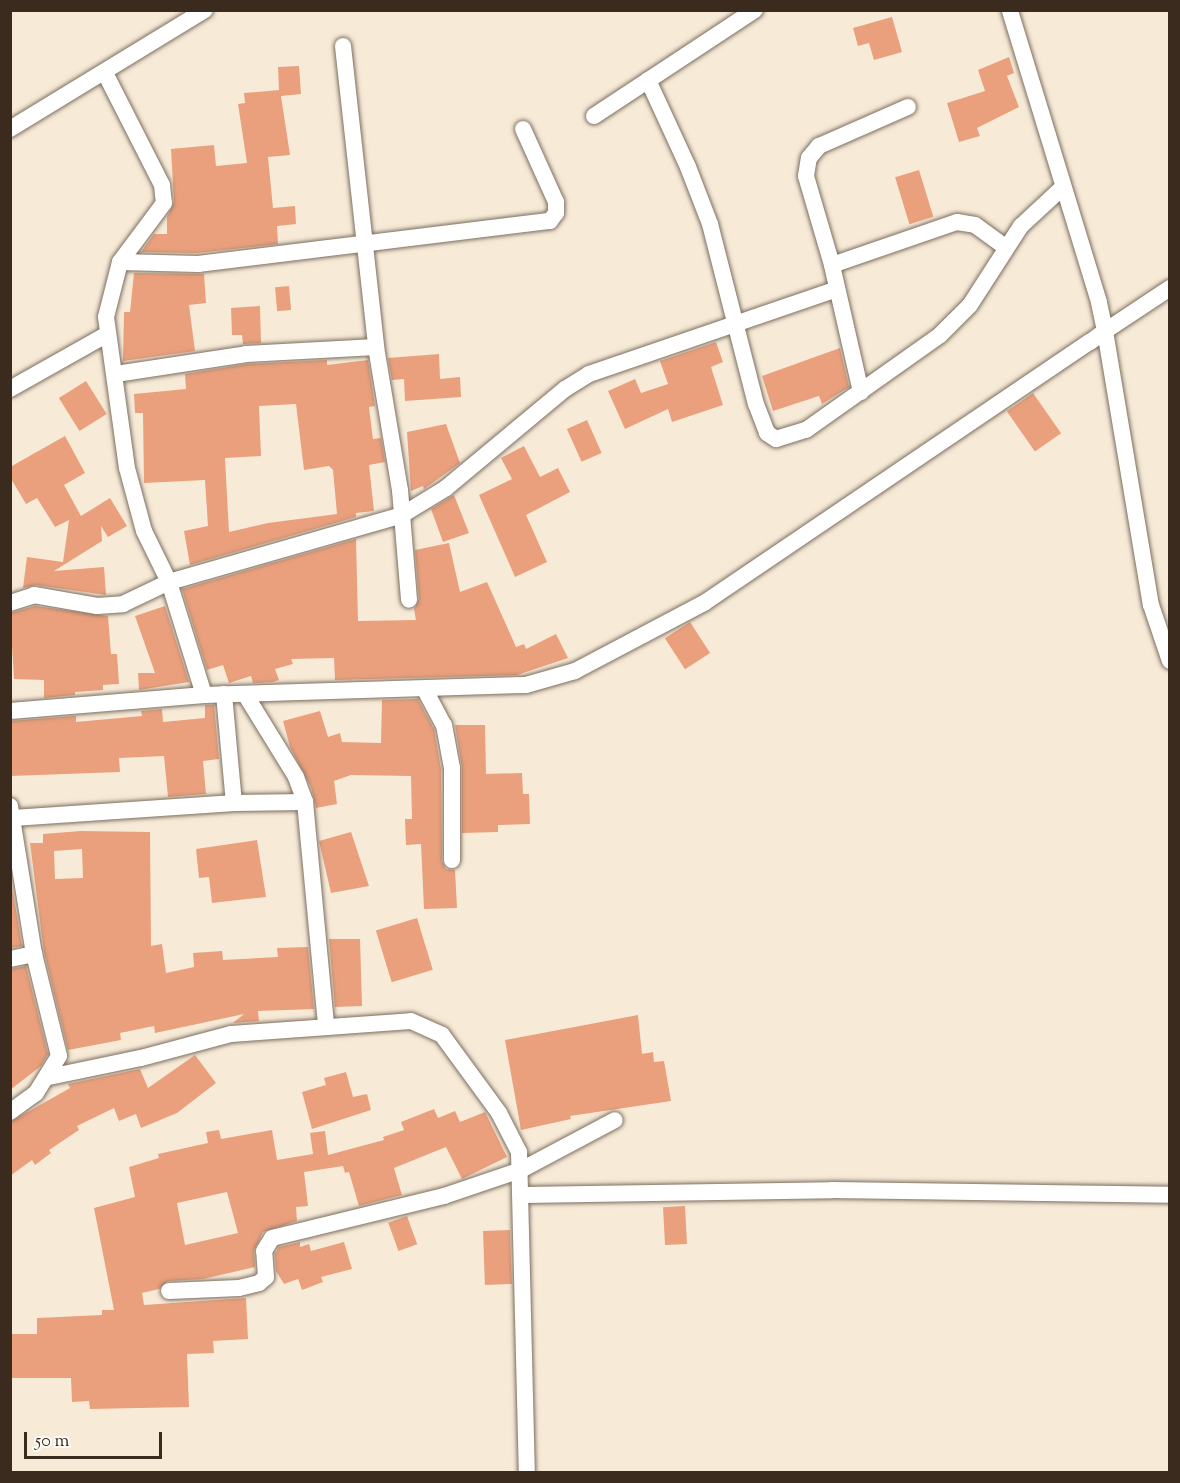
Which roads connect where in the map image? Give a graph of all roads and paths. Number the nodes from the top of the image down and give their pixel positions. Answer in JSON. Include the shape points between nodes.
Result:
{"nodes":[{"id":1,"x":205,"y":10,"type":"edge"},
{"id":2,"x":755,"y":10,"type":"edge"},
{"id":3,"x":1010,"y":10,"type":"edge"},
{"id":4,"x":344,"y":46,"type":"dead end"},
{"id":5,"x":105,"y":73,"type":"junction"},
{"id":6,"x":648,"y":80,"type":"junction"},
{"id":7,"x":908,"y":107,"type":"dead end"},
{"id":8,"x":594,"y":116,"type":"dead end"},
{"id":9,"x":10,"y":129,"type":"edge"},
{"id":10,"x":523,"y":129,"type":"dead end"},
{"id":11,"x":1062,"y":188,"type":"junction"},
{"id":12,"x":364,"y":244,"type":"junction"},
{"id":13,"x":1005,"y":247,"type":"junction"},
{"id":14,"x":120,"y":262,"type":"junction"},
{"id":15,"x":832,"y":265,"type":"junction"},
{"id":16,"x":1170,"y":288,"type":"edge"},
{"id":17,"x":837,"y":289,"type":"junction"},
{"id":18,"x":735,"y":325,"type":"junction"},
{"id":19,"x":1105,"y":331,"type":"junction"},
{"id":20,"x":106,"y":335,"type":"junction"},
{"id":21,"x":376,"y":346,"type":"junction"},
{"id":22,"x":116,"y":374,"type":"junction"},
{"id":23,"x":10,"y":389,"type":"edge"},
{"id":24,"x":861,"y":392,"type":"junction"},
{"id":25,"x":402,"y":515,"type":"junction"},
{"id":26,"x":169,"y":582,"type":"junction"},
{"id":27,"x":409,"y":600,"type":"dead end"},
{"id":28,"x":10,"y":603,"type":"edge"},
{"id":29,"x":1170,"y":661,"type":"edge"},
{"id":30,"x":425,"y":690,"type":"junction"},
{"id":31,"x":224,"y":694,"type":"junction"},
{"id":32,"x":245,"y":694,"type":"junction"},
{"id":33,"x":204,"y":695,"type":"junction"},
{"id":34,"x":10,"y":711,"type":"edge"},
{"id":35,"x":305,"y":802,"type":"junction"},
{"id":36,"x":234,"y":803,"type":"junction"},
{"id":37,"x":12,"y":812,"type":"edge"},
{"id":38,"x":452,"y":860,"type":"dead end"},
{"id":39,"x":34,"y":954,"type":"junction"},
{"id":40,"x":10,"y":959,"type":"edge"},
{"id":41,"x":326,"y":1024,"type":"junction"},
{"id":42,"x":49,"y":1077,"type":"junction"},
{"id":43,"x":10,"y":1112,"type":"edge"},
{"id":44,"x":615,"y":1120,"type":"dead end"},
{"id":45,"x":521,"y":1170,"type":"junction"},
{"id":46,"x":523,"y":1196,"type":"junction"},
{"id":47,"x":1170,"y":1196,"type":"edge"},
{"id":48,"x":169,"y":1291,"type":"dead end"},
{"id":49,"x":528,"y":1473,"type":"edge"}],
"edges":[{"from":1,"to":5,"type":"street"},
{"from":2,"to":6,"type":"street"},
{"from":3,"to":11,"type":"street"},
{"from":4,"to":12,"type":"street"},
{"from":5,"to":9,"type":"street"},
{"from":5,"to":14,"type":"street","via":[[162,185],[164,203]]},
{"from":6,"to":8,"type":"street"},
{"from":6,"to":18,"type":"street","via":[[710,224]]},
{"from":7,"to":15,"type":"street","via":[[819,146],[809,158],[806,176]]},
{"from":10,"to":12,"type":"street","via":[[556,202],[556,213],[550,221]]},
{"from":11,"to":13,"type":"street","via":[[1021,226]]},
{"from":11,"to":19,"type":"street"},
{"from":12,"to":14,"type":"street","via":[[198,264]]},
{"from":12,"to":21,"type":"street"},
{"from":13,"to":15,"type":"street","via":[[975,225],[957,222]]},
{"from":13,"to":24,"type":"street","via":[[970,305],[940,335]]},
{"from":14,"to":20,"type":"street","via":[[106,317]]},
{"from":15,"to":17,"type":"street"},
{"from":16,"to":19,"type":"street"},
{"from":17,"to":18,"type":"street"},
{"from":17,"to":24,"type":"street"},
{"from":18,"to":24,"type":"street","via":[[756,404],[767,433],[776,439],[806,430]]},
{"from":18,"to":25,"type":"street","via":[[590,374],[565,389],[446,488]]},
{"from":19,"to":29,"type":"street","via":[[1151,605]]},
{"from":19,"to":30,"type":"street","via":[[704,603],[575,671],[526,685]]},
{"from":20,"to":22,"type":"street"},
{"from":20,"to":23,"type":"street"},
{"from":21,"to":22,"type":"street","via":[[246,354]]},
{"from":21,"to":25,"type":"street"},
{"from":22,"to":26,"type":"street","via":[[127,468],[144,531]]},
{"from":25,"to":26,"type":"street"},
{"from":25,"to":27,"type":"street"},
{"from":26,"to":28,"type":"street","via":[[123,604],[97,606],[34,595]]},
{"from":26,"to":33,"type":"street"},
{"from":30,"to":32,"type":"street"},
{"from":30,"to":38,"type":"street","via":[[444,724],[452,768]]},
{"from":31,"to":32,"type":"street"},
{"from":31,"to":33,"type":"street"},
{"from":31,"to":36,"type":"street"},
{"from":32,"to":35,"type":"street","via":[[297,777]]},
{"from":33,"to":34,"type":"street"},
{"from":35,"to":36,"type":"street"},
{"from":35,"to":41,"type":"street"},
{"from":36,"to":37,"type":"street"},
{"from":37,"to":39,"type":"street"},
{"from":39,"to":40,"type":"street"},
{"from":39,"to":42,"type":"street","via":[[58,1056]]},
{"from":41,"to":42,"type":"street","via":[[231,1034]]},
{"from":41,"to":45,"type":"street","via":[[411,1021],[442,1035],[499,1113],[519,1152]]},
{"from":42,"to":43,"type":"street","via":[[36,1093]]},
{"from":44,"to":45,"type":"street"},
{"from":45,"to":46,"type":"street"},
{"from":45,"to":48,"type":"street","via":[[444,1196],[272,1238],[265,1244],[266,1277],[259,1283],[238,1288]]},
{"from":46,"to":47,"type":"street","via":[[832,1190]]},
{"from":46,"to":49,"type":"street"}]}
